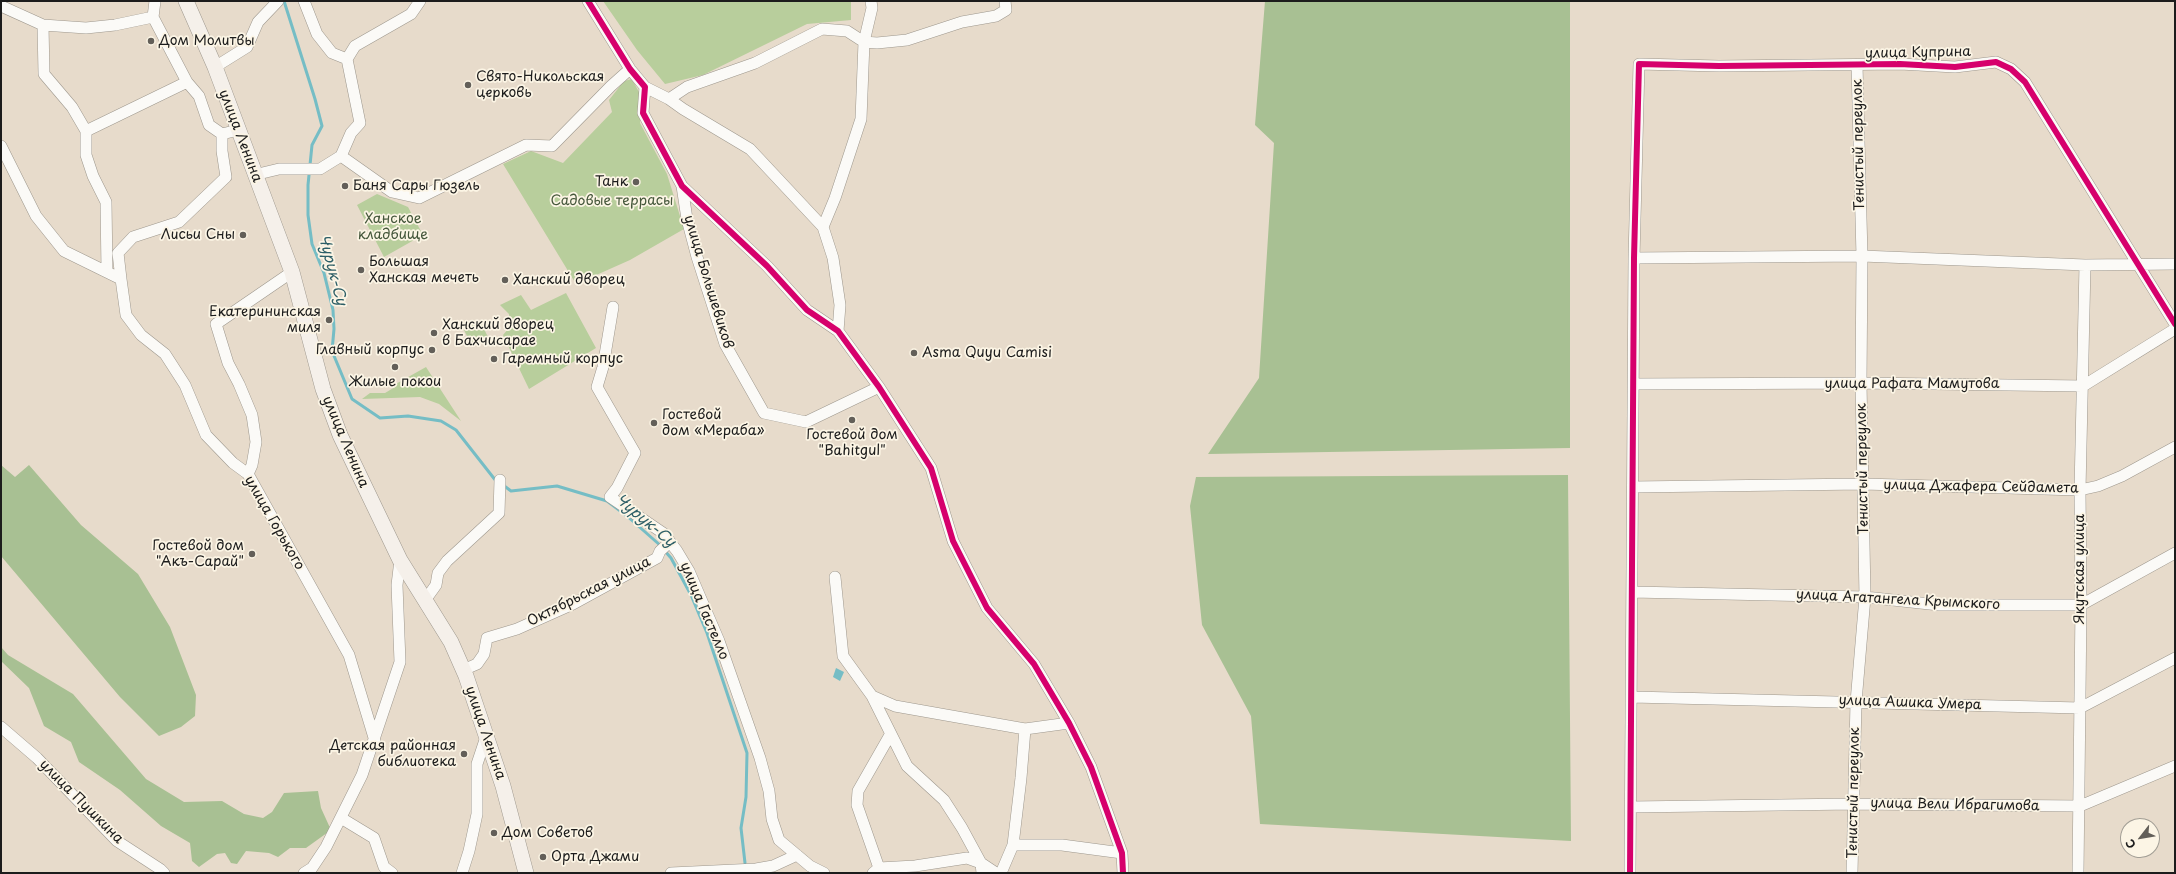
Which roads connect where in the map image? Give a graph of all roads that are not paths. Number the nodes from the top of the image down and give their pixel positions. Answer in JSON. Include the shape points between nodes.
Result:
{"nodes":[{"id":1,"x":155,"y":1,"type":"edge"},
{"id":2,"x":186,"y":1,"type":"edge"},
{"id":3,"x":277,"y":1,"type":"edge"},
{"id":4,"x":304,"y":1,"type":"edge"},
{"id":5,"x":420,"y":1,"type":"edge"},
{"id":6,"x":588,"y":1,"type":"edge"},
{"id":7,"x":1006,"y":1,"type":"edge"},
{"id":8,"x":874,"y":3,"type":"edge"},
{"id":9,"x":1,"y":6,"type":"edge"},
{"id":10,"x":153,"y":17,"type":"junction"},
{"id":11,"x":43,"y":25,"type":"junction"},
{"id":12,"x":864,"y":42,"type":"junction"},
{"id":13,"x":347,"y":59,"type":"junction"},
{"id":14,"x":1857,"y":65,"type":"junction"},
{"id":15,"x":215,"y":68,"type":"junction"},
{"id":16,"x":630,"y":69,"type":"junction"},
{"id":17,"x":187,"y":82,"type":"junction"},
{"id":18,"x":645,"y":87,"type":"junction"},
{"id":19,"x":669,"y":99,"type":"junction"},
{"id":20,"x":238,"y":130,"type":"junction"},
{"id":21,"x":86,"y":131,"type":"junction"},
{"id":22,"x":222,"y":134,"type":"junction"},
{"id":23,"x":1,"y":146,"type":"edge"},
{"id":24,"x":341,"y":156,"type":"junction"},
{"id":25,"x":254,"y":175,"type":"junction"},
{"id":26,"x":682,"y":186,"type":"junction"},
{"id":27,"x":823,"y":227,"type":"junction"},
{"id":28,"x":1862,"y":256,"type":"junction"},
{"id":29,"x":1634,"y":258,"type":"junction"},
{"id":30,"x":2175,"y":264,"type":"edge"},
{"id":31,"x":2085,"y":265,"type":"junction"},
{"id":32,"x":2139,"y":266,"type":"junction"},
{"id":33,"x":107,"y":271,"type":"junction"},
{"id":34,"x":292,"y":272,"type":"junction"},
{"id":35,"x":121,"y":279,"type":"junction"},
{"id":36,"x":613,"y":307,"type":"dead end"},
{"id":37,"x":2175,"y":324,"type":"edge"},
{"id":38,"x":2175,"y":329,"type":"edge"},
{"id":39,"x":838,"y":331,"type":"junction"},
{"id":40,"x":1861,"y":383,"type":"junction"},
{"id":41,"x":1634,"y":384,"type":"junction"},
{"id":42,"x":2083,"y":386,"type":"junction"},
{"id":43,"x":879,"y":387,"type":"junction"},
{"id":44,"x":2175,"y":447,"type":"edge"},
{"id":45,"x":248,"y":474,"type":"junction"},
{"id":46,"x":500,"y":483,"type":"dead end"},
{"id":47,"x":1863,"y":484,"type":"junction"},
{"id":48,"x":1633,"y":487,"type":"junction"},
{"id":49,"x":2080,"y":490,"type":"junction"},
{"id":50,"x":666,"y":546,"type":"junction"},
{"id":51,"x":2175,"y":554,"type":"edge"},
{"id":52,"x":400,"y":560,"type":"junction"},
{"id":53,"x":835,"y":577,"type":"dead end"},
{"id":54,"x":1632,"y":592,"type":"junction"},
{"id":55,"x":1865,"y":597,"type":"junction"},
{"id":56,"x":426,"y":599,"type":"junction"},
{"id":57,"x":2081,"y":605,"type":"junction"},
{"id":58,"x":2175,"y":658,"type":"edge"},
{"id":59,"x":463,"y":670,"type":"junction"},
{"id":60,"x":872,"y":696,"type":"junction"},
{"id":61,"x":1632,"y":697,"type":"junction"},
{"id":62,"x":1856,"y":702,"type":"junction"},
{"id":63,"x":2080,"y":708,"type":"junction"},
{"id":64,"x":1069,"y":723,"type":"junction"},
{"id":65,"x":1,"y":727,"type":"edge"},
{"id":66,"x":1025,"y":729,"type":"junction"},
{"id":67,"x":487,"y":734,"type":"junction"},
{"id":68,"x":890,"y":735,"type":"junction"},
{"id":69,"x":375,"y":741,"type":"junction"},
{"id":70,"x":2175,"y":766,"type":"edge"},
{"id":71,"x":1854,"y":804,"type":"junction"},
{"id":72,"x":2080,"y":806,"type":"junction"},
{"id":73,"x":1631,"y":807,"type":"junction"},
{"id":74,"x":340,"y":818,"type":"junction"},
{"id":75,"x":1013,"y":845,"type":"junction"},
{"id":76,"x":1122,"y":853,"type":"junction"},
{"id":77,"x":797,"y":855,"type":"junction"},
{"id":78,"x":981,"y":868,"type":"edge"},
{"id":79,"x":775,"y":869,"type":"edge"},
{"id":80,"x":876,"y":871,"type":"edge"},
{"id":81,"x":164,"y":873,"type":"edge"},
{"id":82,"x":304,"y":873,"type":"edge"},
{"id":83,"x":392,"y":873,"type":"edge"},
{"id":84,"x":462,"y":873,"type":"edge"},
{"id":85,"x":526,"y":873,"type":"edge"},
{"id":86,"x":678,"y":873,"type":"edge"},
{"id":87,"x":824,"y":873,"type":"edge"},
{"id":88,"x":996,"y":873,"type":"edge"},
{"id":89,"x":1001,"y":873,"type":"edge"},
{"id":90,"x":1122,"y":873,"type":"edge"},
{"id":91,"x":1630,"y":873,"type":"edge"},
{"id":92,"x":1852,"y":873,"type":"edge"},
{"id":93,"x":2078,"y":873,"type":"edge"}],
"edges":[{"from":1,"to":10,"type":"street"},
{"from":2,"to":15,"type":"main road","name":"улица Ленина"},
{"from":3,"to":15,"type":"street","via":[[258,22],[247,47]]},
{"from":4,"to":13,"type":"street","via":[[317,34],[332,53]]},
{"from":5,"to":13,"type":"street","via":[[411,14],[355,46]]},
{"from":6,"to":16,"type":"street"},
{"from":7,"to":12,"type":"street","via":[[1006,10],[996,16],[962,22],[907,40]]},
{"from":8,"to":12,"type":"street"},
{"from":9,"to":11,"type":"street"},
{"from":10,"to":11,"type":"street","via":[[115,26],[86,28]]},
{"from":10,"to":17,"type":"street"},
{"from":11,"to":21,"type":"street","via":[[44,74],[72,107]]},
{"from":12,"to":19,"type":"street","via":[[847,31],[822,29],[755,63],[687,87]]},
{"from":12,"to":27,"type":"street","via":[[861,120]]},
{"from":13,"to":24,"type":"street","via":[[360,123],[351,133]]},
{"from":14,"to":28,"type":"street","name":"Тенистый переулок"},
{"from":14,"to":29,"type":"street","name":"улица Куприна","via":[[1639,64]]},
{"from":14,"to":32,"type":"street","name":"улица Куприна","via":[[1955,67],[1996,62],[2011,69],[2025,82]]},
{"from":15,"to":20,"type":"main road","name":"улица Ленина"},
{"from":16,"to":18,"type":"street"},
{"from":16,"to":24,"type":"street","via":[[552,146],[526,145],[419,198],[392,192]]},
{"from":17,"to":21,"type":"street"},
{"from":17,"to":22,"type":"street","via":[[199,96],[210,125]]},
{"from":18,"to":19,"type":"street"},
{"from":18,"to":26,"type":"street","via":[[643,113]]},
{"from":19,"to":27,"type":"street","via":[[750,149]]},
{"from":20,"to":22,"type":"street"},
{"from":20,"to":25,"type":"main road","name":"улица Ленина"},
{"from":21,"to":33,"type":"street","via":[[86,155],[106,202]]},
{"from":22,"to":35,"type":"street","name":"улица Горького","via":[[226,177],[179,222],[133,237],[118,253]]},
{"from":23,"to":33,"type":"street","via":[[36,216],[64,251],[90,266]]},
{"from":24,"to":25,"type":"street","via":[[320,169],[279,169]]},
{"from":25,"to":34,"type":"main road","name":"улица Ленина"},
{"from":26,"to":39,"type":"street","via":[[767,266],[807,310]]},
{"from":26,"to":43,"type":"street","name":"улица Большевиков","via":[[687,219],[725,344],[764,413],[806,422]]},
{"from":27,"to":39,"type":"street","via":[[833,258],[840,305]]},
{"from":28,"to":29,"type":"street"},
{"from":28,"to":31,"type":"street"},
{"from":28,"to":40,"type":"street","name":"Тенистый переулок"},
{"from":29,"to":41,"type":"street"},
{"from":30,"to":32,"type":"street"},
{"from":31,"to":32,"type":"street"},
{"from":31,"to":42,"type":"street","name":"Якутская улица"},
{"from":32,"to":37,"type":"street","name":"улица Куприна"},
{"from":33,"to":35,"type":"street"},
{"from":34,"to":45,"type":"street","via":[[216,324],[228,363],[252,415],[256,442]]},
{"from":34,"to":52,"type":"main road","name":"улица Ленина","via":[[328,402],[366,491]]},
{"from":35,"to":45,"type":"street","name":"улица Горького","via":[[126,315],[142,335],[165,354],[185,385],[206,435],[233,463]]},
{"from":36,"to":50,"type":"street","name":"улица Гастелло","via":[[604,367],[597,387],[635,453],[610,497],[663,533]]},
{"from":38,"to":42,"type":"street"},
{"from":39,"to":43,"type":"street"},
{"from":40,"to":41,"type":"street","name":"улица Рафата Мамутова"},
{"from":40,"to":42,"type":"street","name":"улица Рафата Мамутова"},
{"from":40,"to":47,"type":"street","name":"Тенистый переулок"},
{"from":41,"to":48,"type":"street"},
{"from":42,"to":49,"type":"street","name":"Якутская улица"},
{"from":43,"to":64,"type":"street","via":[[931,468],[953,541],[987,608],[1034,664]]},
{"from":44,"to":49,"type":"street","name":"улица Джафера Сейдамета","via":[[2122,476]]},
{"from":45,"to":69,"type":"street","name":"улица Горького","via":[[350,655]]},
{"from":46,"to":56,"type":"street","via":[[499,513],[447,561],[438,573],[436,585]]},
{"from":47,"to":48,"type":"street","name":"улица Джафера Сейдамета"},
{"from":47,"to":49,"type":"street","name":"улица Джафера Сейдамета"},
{"from":47,"to":55,"type":"street","name":"Тенистый переулок"},
{"from":48,"to":54,"type":"street"},
{"from":49,"to":57,"type":"street","name":"Якутская улица"},
{"from":50,"to":59,"type":"street","name":"Октябрьская улица","via":[[657,558],[573,604],[517,629],[487,638],[484,654],[477,664]]},
{"from":50,"to":77,"type":"street","name":"улица Гастелло","via":[[689,571],[719,641],[760,758],[769,792],[772,819],[779,840]]},
{"from":51,"to":57,"type":"street","name":"улица Агатангела Крымского"},
{"from":52,"to":56,"type":"main road","name":"улица Ленина"},
{"from":52,"to":69,"type":"street","via":[[397,585],[400,662]]},
{"from":53,"to":60,"type":"street","via":[[843,656]]},
{"from":54,"to":55,"type":"street","name":"улица Агатангела Крымского"},
{"from":54,"to":61,"type":"street"},
{"from":55,"to":57,"type":"street","name":"улица Агатангела Крымского","via":[[1939,605]]},
{"from":55,"to":62,"type":"street","name":"Тенистый переулок"},
{"from":56,"to":59,"type":"main road","name":"улица Ленина","via":[[452,642]]},
{"from":57,"to":63,"type":"street","name":"Якутская улица"},
{"from":58,"to":63,"type":"street","name":"улица Ашика Умера"},
{"from":59,"to":67,"type":"main road","name":"улица Ленина"},
{"from":60,"to":66,"type":"street","via":[[895,706]]},
{"from":60,"to":68,"type":"street"},
{"from":61,"to":62,"type":"street","name":"улица Ашика Умера"},
{"from":61,"to":73,"type":"street"},
{"from":62,"to":63,"type":"street","name":"улица Ашика Умера"},
{"from":62,"to":71,"type":"street","name":"Тенистый переулок"},
{"from":63,"to":72,"type":"street","name":"Якутская улица"},
{"from":64,"to":66,"type":"street"},
{"from":64,"to":76,"type":"street","via":[[1091,767]]},
{"from":65,"to":81,"type":"street","name":"улица Пушкина","via":[[37,758],[117,841]]},
{"from":66,"to":75,"type":"street"},
{"from":67,"to":84,"type":"street","via":[[477,764],[476,814]]},
{"from":67,"to":85,"type":"main road","name":"улица Ленина"},
{"from":68,"to":78,"type":"street","via":[[907,766],[944,800],[962,828]]},
{"from":68,"to":80,"type":"street","via":[[858,791],[857,805]]},
{"from":69,"to":74,"type":"street","via":[[362,775]]},
{"from":70,"to":72,"type":"street","name":"улица Вели Ибрагимова"},
{"from":71,"to":72,"type":"street","name":"улица Вели Ибрагимова"},
{"from":71,"to":73,"type":"street","name":"улица Вели Ибрагимова"},
{"from":71,"to":92,"type":"street","name":"Тенистый переулок"},
{"from":72,"to":93,"type":"street","name":"Якутская улица"},
{"from":73,"to":91,"type":"street"},
{"from":74,"to":82,"type":"street","via":[[323,852],[312,868]]},
{"from":74,"to":83,"type":"street","via":[[374,838],[384,868]]},
{"from":75,"to":76,"type":"street","via":[[1062,845]]},
{"from":75,"to":89,"type":"street"},
{"from":76,"to":90,"type":"street"},
{"from":77,"to":79,"type":"street"},
{"from":77,"to":87,"type":"street","name":"улица Гастелло"},
{"from":78,"to":80,"type":"street","via":[[967,858]]},
{"from":78,"to":88,"type":"street"},
{"from":79,"to":86,"type":"street"}]}
